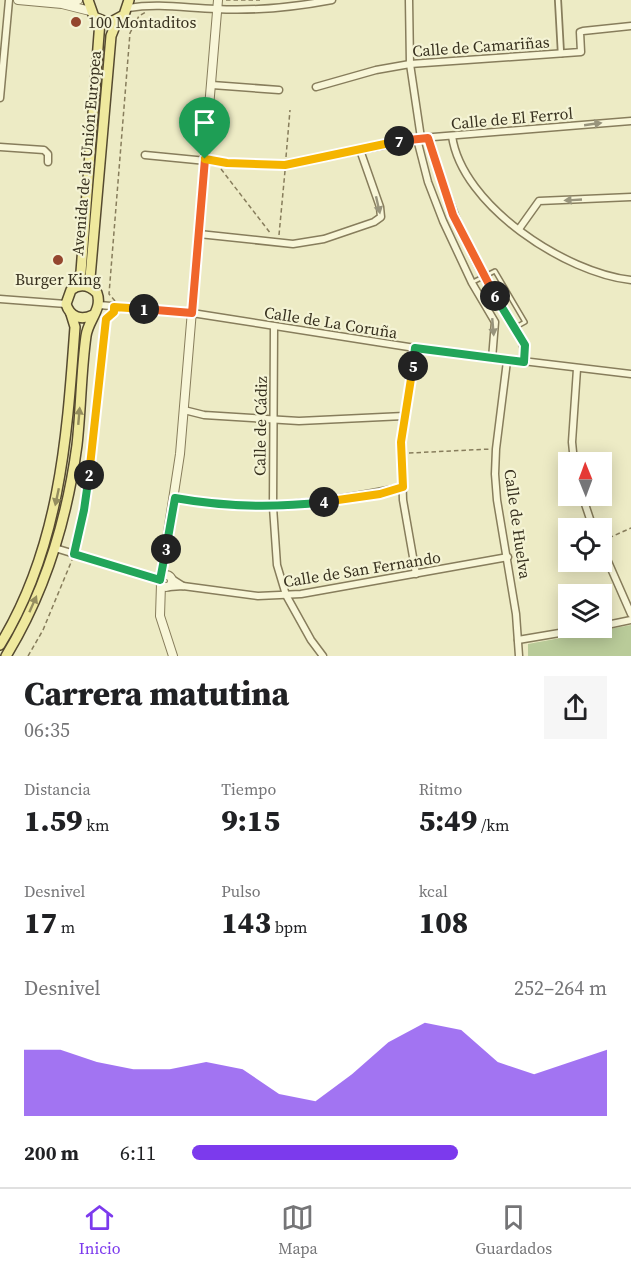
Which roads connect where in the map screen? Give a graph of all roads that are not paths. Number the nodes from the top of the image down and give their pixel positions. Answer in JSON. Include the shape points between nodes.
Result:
{"nodes":[{"id":1,"x":9,"y":0,"type":"edge"},
{"id":2,"x":18,"y":0,"type":"edge"},
{"id":3,"x":78,"y":0,"type":"edge"},
{"id":4,"x":88,"y":0,"type":"edge"},
{"id":5,"x":143,"y":0,"type":"edge"},
{"id":6,"x":218,"y":0,"type":"edge"},
{"id":7,"x":332,"y":0,"type":"edge"},
{"id":8,"x":409,"y":0,"type":"edge"},
{"id":9,"x":558,"y":0,"type":"edge"},
{"id":10,"x":62,"y":4,"type":"junction"},
{"id":11,"x":128,"y":4,"type":"edge"},
{"id":12,"x":152,"y":4,"type":"junction"},
{"id":13,"x":218,"y":9,"type":"junction"},
{"id":14,"x":90,"y":11,"type":"junction"},
{"id":15,"x":100,"y":21,"type":"junction"},
{"id":16,"x":117,"y":21,"type":"junction"},
{"id":17,"x":631,"y":26,"type":"edge"},
{"id":18,"x":561,"y":54,"type":"junction"},
{"id":19,"x":410,"y":64,"type":"junction"},
{"id":20,"x":212,"y":85,"type":"junction"},
{"id":21,"x":316,"y":87,"type":"dead end"},
{"id":22,"x":279,"y":90,"type":"dead end"},
{"id":23,"x":0,"y":98,"type":"edge"},
{"id":24,"x":631,"y":121,"type":"edge"},
{"id":25,"x":452,"y":136,"type":"junction"},
{"id":26,"x":419,"y":138,"type":"junction"},
{"id":27,"x":0,"y":147,"type":"edge"},
{"id":28,"x":360,"y":150,"type":"junction"},
{"id":29,"x":145,"y":155,"type":"dead end"},
{"id":30,"x":210,"y":160,"type":"junction"},
{"id":31,"x":48,"y":162,"type":"dead end"},
{"id":32,"x":631,"y":197,"type":"edge"},
{"id":33,"x":519,"y":230,"type":"junction"},
{"id":34,"x":199,"y":234,"type":"junction"},
{"id":35,"x":483,"y":277,"type":"junction"},
{"id":36,"x":631,"y":280,"type":"edge"},
{"id":37,"x":472,"y":283,"type":"junction"},
{"id":38,"x":75,"y":287,"type":"junction"},
{"id":39,"x":93,"y":289,"type":"junction"},
{"id":40,"x":0,"y":299,"type":"edge"},
{"id":41,"x":66,"y":304,"type":"junction"},
{"id":42,"x":99,"y":305,"type":"junction"},
{"id":43,"x":192,"y":313,"type":"junction"},
{"id":44,"x":71,"y":314,"type":"junction"},
{"id":45,"x":93,"y":315,"type":"junction"},
{"id":46,"x":274,"y":328,"type":"junction"},
{"id":47,"x":515,"y":328,"type":"junction"},
{"id":48,"x":415,"y":348,"type":"junction"},
{"id":49,"x":492,"y":359,"type":"junction"},
{"id":50,"x":507,"y":361,"type":"junction"},
{"id":51,"x":524,"y":362,"type":"junction"},
{"id":52,"x":577,"y":369,"type":"junction"},
{"id":53,"x":631,"y":374,"type":"edge"},
{"id":54,"x":184,"y":410,"type":"junction"},
{"id":55,"x":404,"y":416,"type":"junction"},
{"id":56,"x":275,"y":417,"type":"junction"},
{"id":57,"x":573,"y":452,"type":"edge"},
{"id":58,"x":403,"y":487,"type":"junction"},
{"id":59,"x":175,"y":498,"type":"junction"},
{"id":60,"x":273,"y":507,"type":"junction"},
{"id":61,"x":56,"y":548,"type":"junction"},
{"id":62,"x":508,"y":557,"type":"junction"},
{"id":63,"x":612,"y":571,"type":"edge"},
{"id":64,"x":416,"y":574,"type":"junction"},
{"id":65,"x":166,"y":582,"type":"junction"},
{"id":66,"x":286,"y":596,"type":"junction"},
{"id":67,"x":631,"y":614,"type":"edge"},
{"id":68,"x":631,"y":620,"type":"edge"},
{"id":69,"x":612,"y":624,"type":"edge"},
{"id":70,"x":558,"y":633,"type":"edge"},
{"id":71,"x":518,"y":640,"type":"junction"},
{"id":72,"x":0,"y":645,"type":"edge"},
{"id":73,"x":6,"y":656,"type":"edge"},
{"id":74,"x":173,"y":656,"type":"edge"},
{"id":75,"x":323,"y":656,"type":"edge"},
{"id":76,"x":519,"y":656,"type":"edge"}],
"edges":[{"from":1,"to":23,"type":"street"},
{"from":2,"to":10,"type":"street"},
{"from":3,"to":10,"type":"street"},
{"from":4,"to":14,"type":"main road"},
{"from":5,"to":12,"type":"street"},
{"from":6,"to":13,"type":"street"},
{"from":7,"to":13,"type":"street"},
{"from":8,"to":19,"type":"street"},
{"from":9,"to":18,"type":"street"},
{"from":10,"to":14,"type":"street"},
{"from":11,"to":12,"type":"street"},
{"from":11,"to":16,"type":"main road"},
{"from":12,"to":13,"type":"street"},
{"from":13,"to":20,"type":"street"},
{"from":14,"to":15,"type":"main road"},
{"from":15,"to":16,"type":"main road"},
{"from":15,"to":38,"type":"main road","name":"Avenida de la Unión Europea","via":[[81,272]]},
{"from":16,"to":39,"type":"main road","name":"Avenida de la Unión Europea","via":[[111,36],[90,278]]},
{"from":17,"to":18,"type":"street","name":"Calle de Camariñas","via":[[580,32],[581,52]]},
{"from":18,"to":19,"type":"street","name":"Calle de Camariñas"},
{"from":19,"to":21,"type":"street","name":"Calle de Camariñas"},
{"from":19,"to":26,"type":"street"},
{"from":20,"to":22,"type":"street"},
{"from":20,"to":30,"type":"street"},
{"from":25,"to":24,"type":"street","name":"Calle de El Ferrol","one_way":true},
{"from":25,"to":26,"type":"street","name":"Calle de El Ferrol"},
{"from":25,"to":33,"type":"street","via":[[473,181]]},
{"from":26,"to":28,"type":"street","name":"Calle de El Ferrol"},
{"from":26,"to":35,"type":"street"},
{"from":26,"to":37,"type":"street","via":[[428,182]]},
{"from":27,"to":31,"type":"street","via":[[44,150]]},
{"from":28,"to":30,"type":"street","name":"Calle de El Ferrol","via":[[285,165]]},
{"from":28,"to":34,"type":"street","one_way":true,"via":[[380,207],[381,217],[374,222],[324,239],[279,243]]},
{"from":29,"to":30,"type":"street","name":"Calle de El Ferrol"},
{"from":30,"to":34,"type":"street"},
{"from":32,"to":33,"type":"street","one_way":true,"via":[[539,201]]},
{"from":33,"to":36,"type":"street","via":[[555,256],[584,269]]},
{"from":34,"to":43,"type":"street"},
{"from":35,"to":37,"type":"lane"},
{"from":35,"to":47,"type":"street"},
{"from":35,"to":47,"type":"lane","via":[[495,271],[525,322]]},
{"from":37,"to":49,"type":"street","one_way":true,"via":[[495,322]]},
{"from":38,"to":39,"type":"main road"},
{"from":38,"to":41,"type":"main road"},
{"from":39,"to":42,"type":"main road"},
{"from":40,"to":41,"type":"street"},
{"from":41,"to":44,"type":"main road"},
{"from":42,"to":43,"type":"street","name":"Calle de La Coruña"},
{"from":42,"to":45,"type":"main road"},
{"from":43,"to":46,"type":"street","name":"Calle de La Coruña"},
{"from":43,"to":54,"type":"street"},
{"from":44,"to":45,"type":"main road","via":[[82,319]]},
{"from":44,"to":72,"type":"main road","one_way":true,"via":[[75,327],[58,495],[46,545],[13,624]]},
{"from":61,"to":45,"type":"main road","one_way":true,"via":[[77,445],[86,334]]},
{"from":46,"to":48,"type":"street","name":"Calle de La Coruña"},
{"from":46,"to":56,"type":"street","name":"Calle de Cádiz"},
{"from":47,"to":51,"type":"street","via":[[525,345]]},
{"from":48,"to":49,"type":"street","name":"Calle de La Coruña"},
{"from":48,"to":55,"type":"street"},
{"from":49,"to":50,"type":"street","name":"Calle de La Coruña"},
{"from":50,"to":51,"type":"street","name":"Calle de La Coruña"},
{"from":50,"to":62,"type":"street","name":"Calle de Huelva","via":[[496,449],[497,500]]},
{"from":51,"to":52,"type":"street","name":"Calle de La Coruña"},
{"from":52,"to":53,"type":"street","name":"Calle de La Coruña"},
{"from":52,"to":57,"type":"street"},
{"from":54,"to":56,"type":"street"},
{"from":54,"to":59,"type":"street"},
{"from":55,"to":56,"type":"street","via":[[299,421]]},
{"from":55,"to":58,"type":"street"},
{"from":56,"to":60,"type":"street","name":"Calle de Cádiz"},
{"from":58,"to":60,"type":"street","via":[[380,494]]},
{"from":58,"to":64,"type":"street"},
{"from":59,"to":60,"type":"street"},
{"from":59,"to":65,"type":"street","via":[[164,563]]},
{"from":60,"to":66,"type":"street","name":"Calle de Cádiz","via":[[277,565]]},
{"from":61,"to":65,"type":"street","name":"Calle de San Fernando"},
{"from":73,"to":61,"type":"main road","one_way":true,"via":[[33,608]]},
{"from":62,"to":64,"type":"street","name":"Calle de San Fernando"},
{"from":62,"to":71,"type":"street","name":"Calle de Huelva"},
{"from":63,"to":67,"type":"street"},
{"from":64,"to":66,"type":"street","name":"Calle de San Fernando"},
{"from":65,"to":66,"type":"street","name":"Calle de San Fernando","via":[[228,594]]},
{"from":65,"to":74,"type":"street","via":[[160,616]]},
{"from":66,"to":75,"type":"street","name":"Calle de Cádiz"},
{"from":68,"to":69,"type":"street"},
{"from":70,"to":71,"type":"street"},
{"from":71,"to":76,"type":"street","name":"Calle de Huelva"}]}
